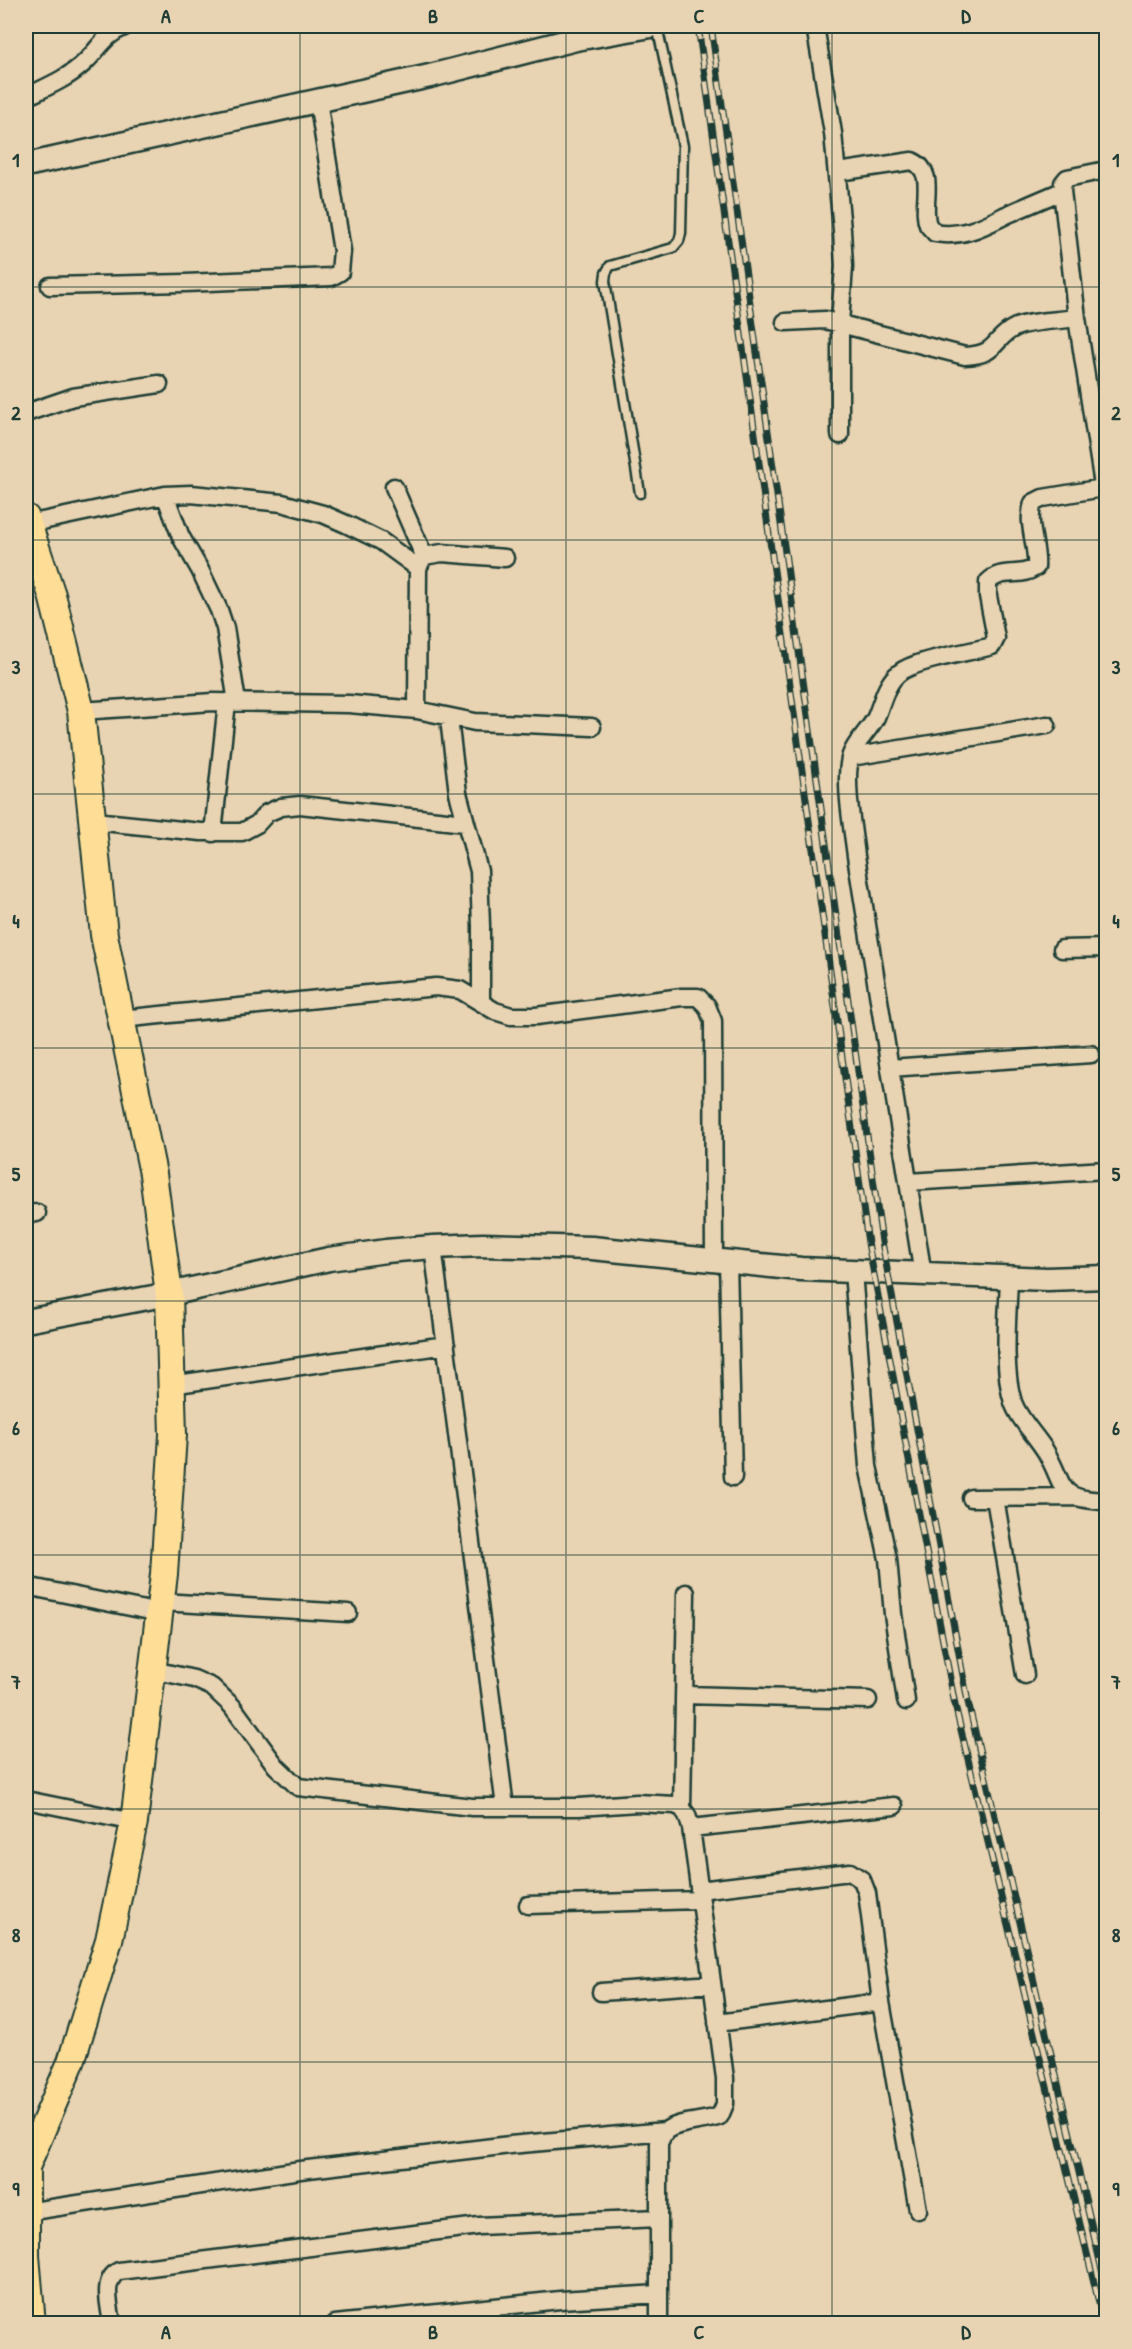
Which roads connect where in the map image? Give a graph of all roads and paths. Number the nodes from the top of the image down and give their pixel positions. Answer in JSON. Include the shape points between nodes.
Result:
{"nodes":[{"id":1,"x":126,"y":26,"type":"edge"},
{"id":2,"x":651,"y":26,"type":"edge"},
{"id":3,"x":657,"y":26,"type":"edge"},
{"id":4,"x":815,"y":26,"type":"edge"},
{"id":5,"x":604,"y":30,"type":"edge"},
{"id":6,"x":26,"y":97,"type":"edge"},
{"id":7,"x":318,"y":101,"type":"junction"},
{"id":8,"x":26,"y":165,"type":"edge"},
{"id":9,"x":1107,"y":170,"type":"edge"},
{"id":10,"x":838,"y":172,"type":"junction"},
{"id":11,"x":1062,"y":191,"type":"junction"},
{"id":12,"x":50,"y":285,"type":"dead end"},
{"id":13,"x":1077,"y":318,"type":"junction"},
{"id":14,"x":785,"y":322,"type":"dead end"},
{"id":15,"x":840,"y":324,"type":"junction"},
{"id":16,"x":159,"y":384,"type":"dead end"},
{"id":17,"x":26,"y":413,"type":"edge"},
{"id":18,"x":840,"y":435,"type":"dead end"},
{"id":19,"x":1103,"y":459,"type":"edge"},
{"id":20,"x":394,"y":487,"type":"dead end"},
{"id":21,"x":640,"y":493,"type":"dead end"},
{"id":22,"x":165,"y":495,"type":"junction"},
{"id":23,"x":27,"y":521,"type":"edge"},
{"id":24,"x":505,"y":558,"type":"dead end"},
{"id":25,"x":421,"y":562,"type":"junction"},
{"id":26,"x":232,"y":702,"type":"junction"},
{"id":27,"x":417,"y":710,"type":"junction"},
{"id":28,"x":81,"y":711,"type":"junction"},
{"id":29,"x":449,"y":719,"type":"junction"},
{"id":30,"x":1047,"y":725,"type":"dead end"},
{"id":31,"x":592,"y":727,"type":"dead end"},
{"id":32,"x":850,"y":757,"type":"junction"},
{"id":33,"x":93,"y":821,"type":"junction"},
{"id":34,"x":465,"y":824,"type":"junction"},
{"id":35,"x":213,"y":833,"type":"junction"},
{"id":36,"x":1107,"y":948,"type":"edge"},
{"id":37,"x":1062,"y":949,"type":"dead end"},
{"id":38,"x":481,"y":1001,"type":"junction"},
{"id":39,"x":121,"y":1019,"type":"junction"},
{"id":40,"x":1091,"y":1054,"type":"dead end"},
{"id":41,"x":890,"y":1068,"type":"junction"},
{"id":42,"x":1107,"y":1170,"type":"edge"},
{"id":43,"x":908,"y":1182,"type":"junction"},
{"id":44,"x":433,"y":1246,"type":"junction"},
{"id":45,"x":721,"y":1261,"type":"junction"},
{"id":46,"x":853,"y":1271,"type":"junction"},
{"id":47,"x":922,"y":1275,"type":"junction"},
{"id":48,"x":1009,"y":1278,"type":"junction"},
{"id":49,"x":1107,"y":1278,"type":"edge"},
{"id":50,"x":169,"y":1294,"type":"junction"},
{"id":51,"x":26,"y":1321,"type":"edge"},
{"id":52,"x":446,"y":1345,"type":"junction"},
{"id":53,"x":171,"y":1385,"type":"junction"},
{"id":54,"x":733,"y":1477,"type":"dead end"},
{"id":55,"x":1077,"y":1497,"type":"junction"},
{"id":56,"x":971,"y":1498,"type":"dead end"},
{"id":57,"x":995,"y":1498,"type":"junction"},
{"id":58,"x":1107,"y":1501,"type":"edge"},
{"id":59,"x":26,"y":1586,"type":"edge"},
{"id":60,"x":686,"y":1593,"type":"dead end"},
{"id":61,"x":161,"y":1607,"type":"junction"},
{"id":62,"x":348,"y":1613,"type":"dead end"},
{"id":63,"x":153,"y":1670,"type":"junction"},
{"id":64,"x":1025,"y":1675,"type":"dead end"},
{"id":65,"x":684,"y":1695,"type":"junction"},
{"id":66,"x":868,"y":1701,"type":"dead end"},
{"id":67,"x":906,"y":1701,"type":"dead end"},
{"id":68,"x":26,"y":1800,"type":"edge"},
{"id":69,"x":894,"y":1806,"type":"dead end"},
{"id":70,"x":506,"y":1807,"type":"junction"},
{"id":71,"x":682,"y":1808,"type":"junction"},
{"id":72,"x":134,"y":1822,"type":"junction"},
{"id":73,"x":691,"y":1828,"type":"junction"},
{"id":74,"x":700,"y":1895,"type":"junction"},
{"id":75,"x":528,"y":1905,"type":"dead end"},
{"id":76,"x":712,"y":1984,"type":"junction"},
{"id":77,"x":601,"y":1992,"type":"dead end"},
{"id":78,"x":880,"y":2002,"type":"junction"},
{"id":79,"x":717,"y":2022,"type":"junction"},
{"id":80,"x":665,"y":2131,"type":"junction"},
{"id":81,"x":26,"y":2168,"type":"edge"},
{"id":82,"x":918,"y":2210,"type":"dead end"},
{"id":83,"x":26,"y":2212,"type":"edge"},
{"id":84,"x":659,"y":2218,"type":"junction"},
{"id":85,"x":659,"y":2294,"type":"junction"},
{"id":86,"x":32,"y":2324,"type":"edge"},
{"id":87,"x":112,"y":2324,"type":"edge"},
{"id":88,"x":335,"y":2324,"type":"edge"},
{"id":89,"x":659,"y":2324,"type":"edge"}],
"edges":[{"from":1,"to":6,"type":"street","via":[[104,38],[86,62],[69,75]]},
{"from":2,"to":5,"type":"street"},
{"from":3,"to":21,"type":"lane","via":[[683,146],[681,233],[673,248],[610,266],[605,281]]},
{"from":4,"to":10,"type":"street"},
{"from":5,"to":7,"type":"street"},
{"from":7,"to":8,"type":"street"},
{"from":7,"to":12,"type":"street","via":[[342,251],[340,272],[331,277]]},
{"from":9,"to":11,"type":"street","via":[[1067,178]]},
{"from":10,"to":11,"type":"street","via":[[912,161],[920,164],[926,182],[928,224],[935,233],[946,235],[989,225]]},
{"from":10,"to":15,"type":"street","via":[[844,266]]},
{"from":11,"to":13,"type":"street"},
{"from":13,"to":15,"type":"street","via":[[1016,327],[989,352],[965,356]]},
{"from":13,"to":19,"type":"street"},
{"from":14,"to":15,"type":"street","via":[[825,320]]},
{"from":15,"to":18,"type":"street"},
{"from":16,"to":17,"type":"street","via":[[82,396]]},
{"from":19,"to":32,"type":"street","via":[[1103,484],[1097,489],[1033,503],[1030,512],[1036,567],[1027,573],[994,576],[988,582],[996,638],[992,646],[900,672],[889,684],[868,732],[857,742]]},
{"from":20,"to":25,"type":"street"},
{"from":22,"to":23,"type":"street"},
{"from":22,"to":25,"type":"street","via":[[282,503],[323,514]]},
{"from":22,"to":26,"type":"street","via":[[225,628]]},
{"from":23,"to":28,"type":"main road","via":[[52,595]]},
{"from":24,"to":25,"type":"street","via":[[442,553]]},
{"from":25,"to":27,"type":"street"},
{"from":26,"to":27,"type":"street","via":[[349,704]]},
{"from":26,"to":28,"type":"street"},
{"from":26,"to":35,"type":"street"},
{"from":27,"to":29,"type":"street"},
{"from":28,"to":33,"type":"main road"},
{"from":29,"to":31,"type":"street"},
{"from":29,"to":34,"type":"street"},
{"from":30,"to":32,"type":"street"},
{"from":32,"to":41,"type":"street","via":[[856,856]]},
{"from":33,"to":35,"type":"street"},
{"from":33,"to":39,"type":"main road","via":[[104,935]]},
{"from":34,"to":35,"type":"street","via":[[300,805],[267,813],[242,832]]},
{"from":34,"to":38,"type":"street","via":[[479,871]]},
{"from":36,"to":37,"type":"street"},
{"from":38,"to":39,"type":"street","via":[[460,990],[435,987]]},
{"from":38,"to":45,"type":"street","via":[[511,1016],[682,997],[698,997],[707,1006],[713,1021]]},
{"from":39,"to":50,"type":"main road","via":[[153,1174]]},
{"from":40,"to":41,"type":"street"},
{"from":41,"to":43,"type":"street"},
{"from":42,"to":43,"type":"street"},
{"from":43,"to":47,"type":"street"},
{"from":44,"to":45,"type":"street","via":[[592,1248]]},
{"from":44,"to":50,"type":"street","via":[[329,1259]]},
{"from":44,"to":52,"type":"street"},
{"from":45,"to":46,"type":"street"},
{"from":45,"to":54,"type":"street"},
{"from":46,"to":47,"type":"street"},
{"from":46,"to":67,"type":"street","via":[[867,1466],[888,1559]]},
{"from":47,"to":48,"type":"street"},
{"from":48,"to":49,"type":"street"},
{"from":48,"to":55,"type":"street","via":[[1007,1345],[1013,1402],[1061,1485]]},
{"from":50,"to":51,"type":"street"},
{"from":50,"to":53,"type":"main road"},
{"from":52,"to":53,"type":"street"},
{"from":52,"to":70,"type":"street"},
{"from":53,"to":61,"type":"main road","via":[[173,1435]]},
{"from":55,"to":57,"type":"street"},
{"from":55,"to":58,"type":"street"},
{"from":56,"to":57,"type":"street"},
{"from":57,"to":64,"type":"street"},
{"from":59,"to":61,"type":"street"},
{"from":60,"to":65,"type":"street"},
{"from":61,"to":62,"type":"street"},
{"from":61,"to":63,"type":"main road"},
{"from":63,"to":70,"type":"street","via":[[212,1687],[298,1787],[444,1805]]},
{"from":63,"to":72,"type":"main road"},
{"from":65,"to":66,"type":"street"},
{"from":65,"to":71,"type":"street"},
{"from":68,"to":72,"type":"street"},
{"from":69,"to":73,"type":"street"},
{"from":70,"to":71,"type":"street","via":[[637,1803]]},
{"from":71,"to":73,"type":"street"},
{"from":72,"to":81,"type":"main road","via":[[109,1940],[78,2040]]},
{"from":73,"to":74,"type":"street"},
{"from":74,"to":75,"type":"street"},
{"from":74,"to":76,"type":"street"},
{"from":74,"to":78,"type":"street","via":[[850,1872],[862,1880],[867,1893]]},
{"from":76,"to":77,"type":"street"},
{"from":76,"to":79,"type":"street"},
{"from":78,"to":79,"type":"street"},
{"from":78,"to":82,"type":"street"},
{"from":79,"to":80,"type":"street","via":[[725,2087],[720,2116]]},
{"from":80,"to":83,"type":"street","via":[[300,2170]]},
{"from":80,"to":84,"type":"street","via":[[659,2143]]},
{"from":81,"to":83,"type":"main road"},
{"from":83,"to":86,"type":"main road"},
{"from":84,"to":85,"type":"street"},
{"from":84,"to":87,"type":"street","via":[[479,2226],[119,2271],[112,2274],[108,2283]]},
{"from":85,"to":88,"type":"street","via":[[560,2300]]},
{"from":85,"to":89,"type":"street"}]}
